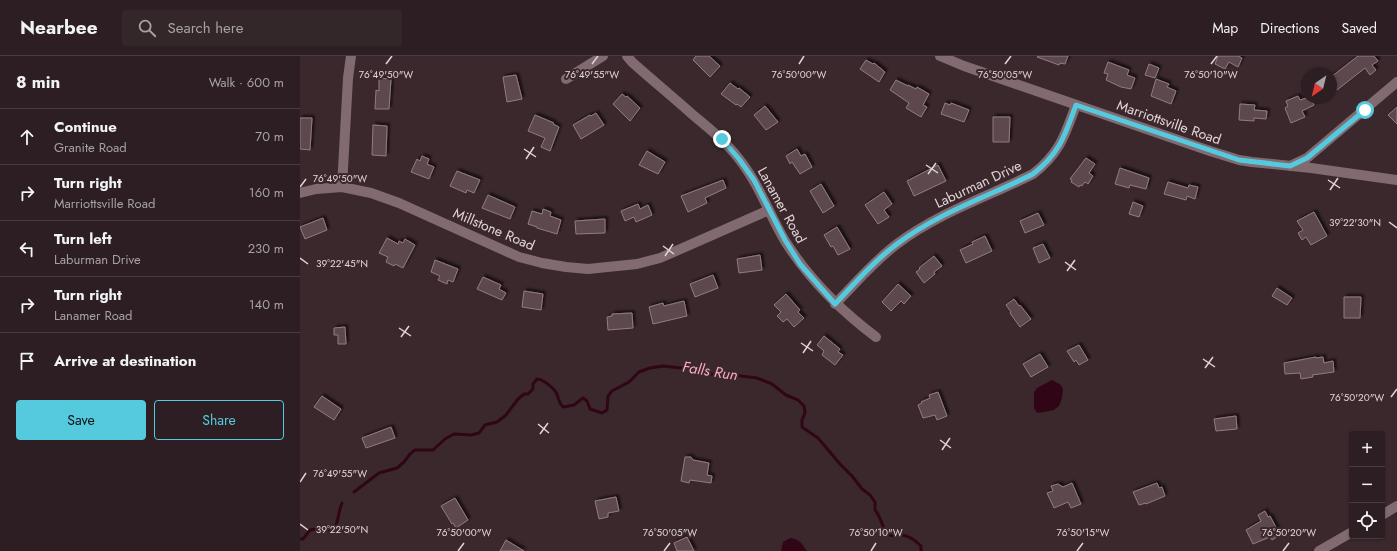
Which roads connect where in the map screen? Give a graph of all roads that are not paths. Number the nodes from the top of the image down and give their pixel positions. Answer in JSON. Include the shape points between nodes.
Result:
{"nodes":[{"id":1,"x":351,"y":56,"type":"edge"},
{"id":2,"x":603,"y":56,"type":"edge"},
{"id":3,"x":627,"y":56,"type":"edge"},
{"id":4,"x":940,"y":56,"type":"edge"},
{"id":5,"x":566,"y":80,"type":"dead end"},
{"id":6,"x":1397,"y":82,"type":"edge"},
{"id":7,"x":1076,"y":105,"type":"junction"},
{"id":8,"x":1290,"y":166,"type":"junction"},
{"id":9,"x":1397,"y":180,"type":"edge"},
{"id":10,"x":342,"y":187,"type":"junction"},
{"id":11,"x":300,"y":193,"type":"edge"},
{"id":12,"x":769,"y":210,"type":"junction"},
{"id":13,"x":835,"y":304,"type":"junction"},
{"id":14,"x":876,"y":337,"type":"dead end"},
{"id":15,"x":1397,"y":506,"type":"edge"},
{"id":16,"x":1385,"y":513,"type":"edge"},
{"id":17,"x":1349,"y":534,"type":"edge"},
{"id":18,"x":1319,"y":551,"type":"edge"}],
"edges":[{"from":1,"to":10,"type":"street"},
{"from":2,"to":5,"type":"street"},
{"from":3,"to":12,"type":"street","name":"Lanamer Road","via":[[722,139],[754,180]]},
{"from":4,"to":7,"type":"street","name":"Marriottsville Road"},
{"from":6,"to":8,"type":"street","via":[[1307,158]]},
{"from":7,"to":8,"type":"street","name":"Marriottsville Road","via":[[1239,160]]},
{"from":7,"to":13,"type":"street","name":"Laburman Drive","via":[[1063,139],[1046,165],[1033,174],[948,212],[913,232],[875,262]]},
{"from":8,"to":9,"type":"street","name":"Marriottsville Road"},
{"from":10,"to":11,"type":"street","name":"Millstone Road"},
{"from":10,"to":12,"type":"street","name":"Millstone Road","via":[[399,203],[519,257],[566,267],[637,264],[660,258]]},
{"from":12,"to":13,"type":"street","name":"Lanamer Road","via":[[800,264]]},
{"from":13,"to":14,"type":"street","name":"Lanamer Road"},
{"from":15,"to":16,"type":"street"},
{"from":17,"to":18,"type":"street"}]}
